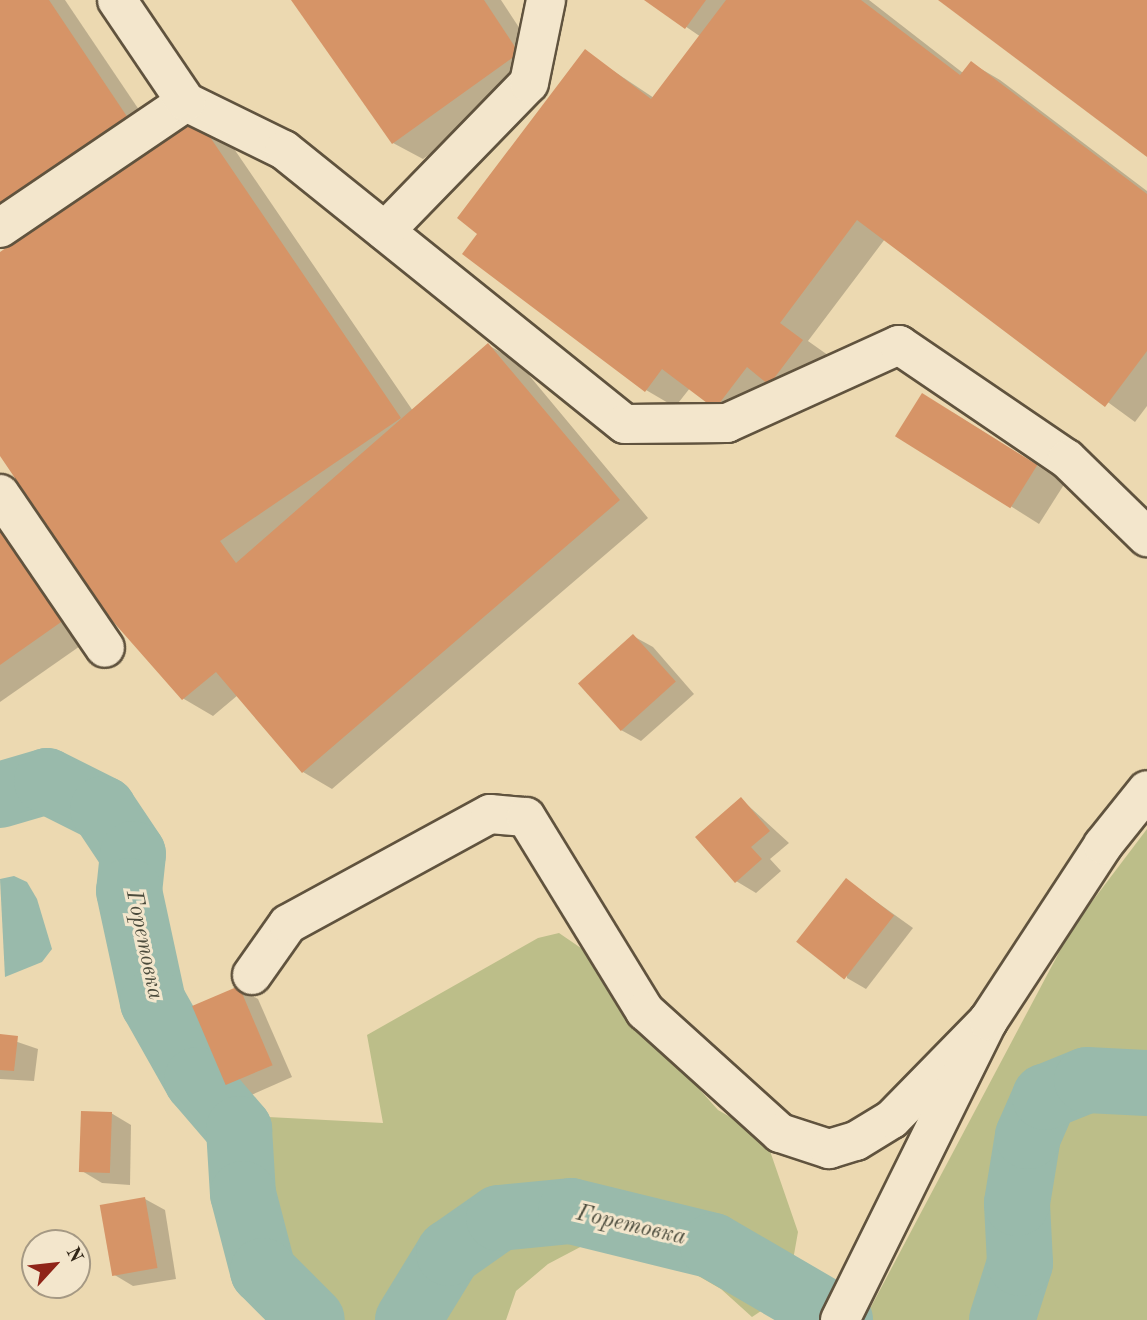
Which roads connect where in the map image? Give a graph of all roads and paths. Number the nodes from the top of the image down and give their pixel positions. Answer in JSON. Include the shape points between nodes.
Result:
{"nodes":[{"id":1,"x":117,"y":0,"type":"edge"},
{"id":2,"x":547,"y":0,"type":"edge"},
{"id":3,"x":186,"y":102,"type":"junction"},
{"id":4,"x":0,"y":228,"type":"edge"},
{"id":5,"x":385,"y":231,"type":"junction"},
{"id":6,"x":0,"y":494,"type":"edge"},
{"id":7,"x":1147,"y":537,"type":"edge"},
{"id":8,"x":105,"y":648,"type":"dead end"},
{"id":9,"x":1147,"y":790,"type":"edge"},
{"id":10,"x":252,"y":975,"type":"dead end"},
{"id":11,"x":988,"y":1021,"type":"junction"},
{"id":12,"x":840,"y":1320,"type":"edge"}],
"edges":[{"from":1,"to":3,"type":"street"},
{"from":2,"to":5,"type":"street","via":[[529,83]]},
{"from":3,"to":4,"type":"street"},
{"from":3,"to":5,"type":"street","via":[[284,150]]},
{"from":5,"to":7,"type":"street","via":[[625,424],[727,423],[900,345],[1067,459]]},
{"from":6,"to":8,"type":"street"},
{"from":9,"to":11,"type":"street","via":[[1103,845]]},
{"from":10,"to":11,"type":"street","via":[[288,924],[490,814],[526,817],[645,1011],[792,1138],[829,1149],[856,1141],[891,1119]]},
{"from":11,"to":12,"type":"street"}]}
